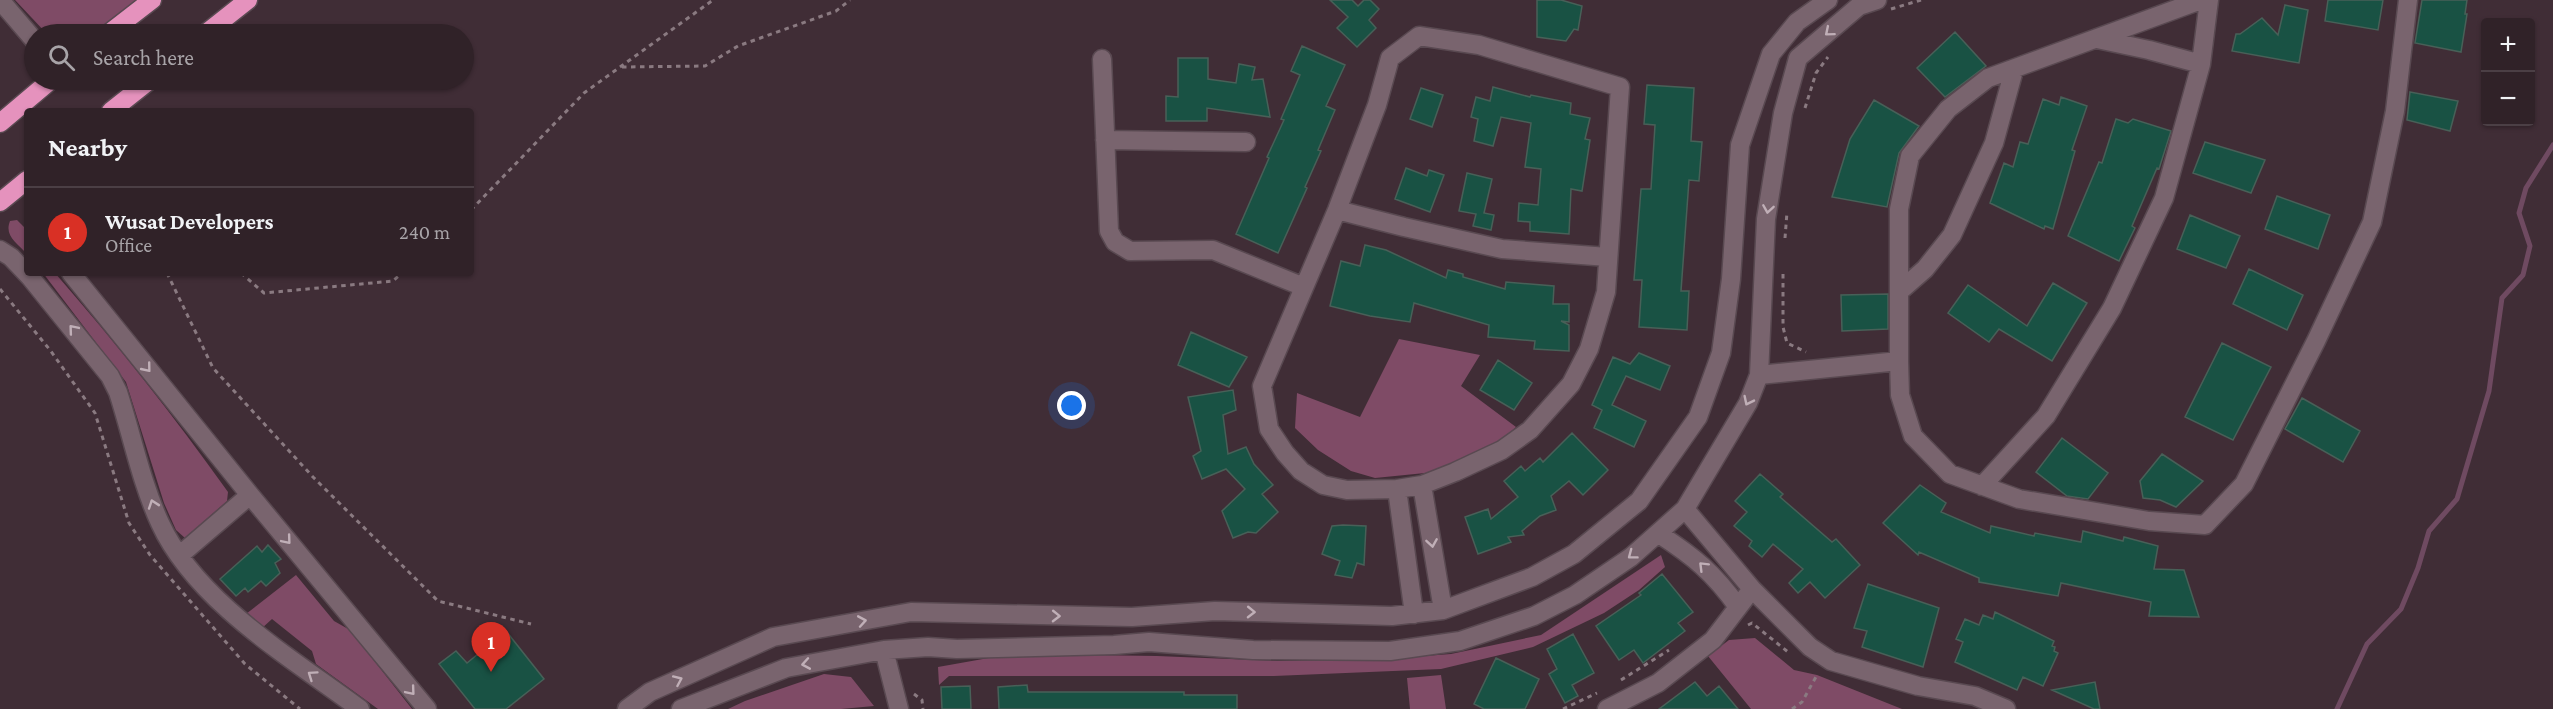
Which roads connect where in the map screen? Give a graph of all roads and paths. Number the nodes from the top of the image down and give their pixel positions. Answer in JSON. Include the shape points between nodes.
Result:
{"nodes":[{"id":1,"x":0,"y":0,"type":"edge"},
{"id":2,"x":152,"y":0,"type":"edge"},
{"id":3,"x":248,"y":0,"type":"edge"},
{"id":4,"x":713,"y":0,"type":"edge"},
{"id":5,"x":850,"y":0,"type":"edge"},
{"id":6,"x":1828,"y":0,"type":"edge"},
{"id":7,"x":1921,"y":0,"type":"edge"},
{"id":8,"x":2201,"y":0,"type":"edge"},
{"id":9,"x":2209,"y":0,"type":"edge"},
{"id":10,"x":2408,"y":0,"type":"edge"},
{"id":11,"x":1882,"y":5,"type":"edge"},
{"id":12,"x":121,"y":24,"type":"edge"},
{"id":13,"x":218,"y":24,"type":"edge"},
{"id":14,"x":24,"y":28,"type":"edge"},
{"id":15,"x":2097,"y":39,"type":"junction"},
{"id":16,"x":1834,"y":50,"type":"dead end"},
{"id":17,"x":1771,"y":54,"type":"junction"},
{"id":18,"x":1798,"y":58,"type":"junction"},
{"id":19,"x":1102,"y":59,"type":"dead end"},
{"id":20,"x":2201,"y":64,"type":"junction"},
{"id":21,"x":620,"y":67,"type":"junction"},
{"id":22,"x":2014,"y":70,"type":"junction"},
{"id":23,"x":39,"y":90,"type":"edge"},
{"id":24,"x":137,"y":90,"type":"edge"},
{"id":25,"x":115,"y":108,"type":"edge"},
{"id":26,"x":1803,"y":114,"type":"dead end"},
{"id":27,"x":0,"y":123,"type":"edge"},
{"id":28,"x":1105,"y":140,"type":"junction"},
{"id":29,"x":1246,"y":142,"type":"dead end"},
{"id":30,"x":24,"y":182,"type":"edge"},
{"id":31,"x":0,"y":202,"type":"edge"},
{"id":32,"x":474,"y":207,"type":"edge"},
{"id":33,"x":1337,"y":210,"type":"junction"},
{"id":34,"x":1787,"y":212,"type":"dead end"},
{"id":35,"x":1784,"y":246,"type":"dead end"},
{"id":36,"x":0,"y":250,"type":"edge"},
{"id":37,"x":1608,"y":257,"type":"junction"},
{"id":38,"x":1783,"y":269,"type":"dead end"},
{"id":39,"x":24,"y":271,"type":"edge"},
{"id":40,"x":29,"y":276,"type":"edge"},
{"id":41,"x":73,"y":276,"type":"edge"},
{"id":42,"x":168,"y":276,"type":"edge"},
{"id":43,"x":244,"y":276,"type":"edge"},
{"id":44,"x":399,"y":276,"type":"edge"},
{"id":45,"x":1304,"y":287,"type":"junction"},
{"id":46,"x":1901,"y":290,"type":"junction"},
{"id":47,"x":1814,"y":357,"type":"dead end"},
{"id":48,"x":1899,"y":361,"type":"junction"},
{"id":49,"x":1759,"y":375,"type":"junction"},
{"id":50,"x":1422,"y":485,"type":"junction"},
{"id":51,"x":1982,"y":486,"type":"junction"},
{"id":52,"x":1397,"y":489,"type":"junction"},
{"id":53,"x":250,"y":495,"type":"junction"},
{"id":54,"x":1685,"y":509,"type":"junction"},
{"id":55,"x":1659,"y":534,"type":"junction"},
{"id":56,"x":180,"y":555,"type":"junction"},
{"id":57,"x":1752,"y":589,"type":"junction"},
{"id":58,"x":1737,"y":607,"type":"junction"},
{"id":59,"x":1443,"y":609,"type":"junction"},
{"id":60,"x":1414,"y":614,"type":"junction"},
{"id":61,"x":1132,"y":617,"type":"junction"},
{"id":62,"x":531,"y":624,"type":"dead end"},
{"id":63,"x":1134,"y":643,"type":"junction"},
{"id":64,"x":1677,"y":644,"type":"dead end"},
{"id":65,"x":884,"y":650,"type":"junction"},
{"id":66,"x":1816,"y":675,"type":"dead end"},
{"id":67,"x":1617,"y":682,"type":"dead end"},
{"id":68,"x":1606,"y":689,"type":"dead end"},
{"id":69,"x":360,"y":709,"type":"edge"},
{"id":70,"x":426,"y":709,"type":"edge"},
{"id":71,"x":627,"y":709,"type":"edge"},
{"id":72,"x":681,"y":709,"type":"edge"},
{"id":73,"x":899,"y":709,"type":"edge"},
{"id":74,"x":1563,"y":709,"type":"edge"},
{"id":75,"x":1607,"y":709,"type":"edge"},
{"id":76,"x":1792,"y":709,"type":"edge"},
{"id":77,"x":2006,"y":709,"type":"edge"}],
"edges":[{"from":1,"to":14,"type":"street"},
{"from":2,"to":12,"type":"highway"},
{"from":3,"to":13,"type":"highway"},
{"from":4,"to":21,"type":"path"},
{"from":5,"to":21,"type":"path","via":[[836,11],[738,46],[705,66]]},
{"from":6,"to":17,"type":"street","via":[[1797,22]]},
{"from":7,"to":11,"type":"path"},
{"from":8,"to":15,"type":"street"},
{"from":9,"to":20,"type":"street"},
{"from":10,"to":51,"type":"street","via":[[2396,111],[2372,222],[2244,484],[2205,525],[2150,521],[2019,499]]},
{"from":11,"to":18,"type":"street","one_way":true,"via":[[1859,6]]},
{"from":15,"to":20,"type":"street"},
{"from":15,"to":22,"type":"street"},
{"from":16,"to":26,"type":"path","via":[[1816,73]]},
{"from":17,"to":18,"type":"street"},
{"from":17,"to":59,"type":"street","via":[[1740,145],[1731,279],[1721,353],[1698,417],[1639,501],[1574,554],[1532,578]]},
{"from":18,"to":49,"type":"street","one_way":true,"via":[[1784,113],[1766,219]]},
{"from":19,"to":28,"type":"street"},
{"from":20,"to":51,"type":"street","via":[[2164,198],[2112,308],[2046,416]]},
{"from":21,"to":32,"type":"path","via":[[584,93]]},
{"from":22,"to":46,"type":"street","via":[[1994,143],[1953,235],[1925,269]]},
{"from":22,"to":46,"type":"street","via":[[1988,78],[1947,109],[1910,156],[1899,209]]},
{"from":23,"to":27,"type":"highway"},
{"from":24,"to":25,"type":"highway"},
{"from":28,"to":29,"type":"street"},
{"from":28,"to":45,"type":"street","via":[[1109,231],[1115,242],[1130,251],[1213,250]]},
{"from":30,"to":31,"type":"highway"},
{"from":33,"to":37,"type":"street","via":[[1502,249]]},
{"from":33,"to":37,"type":"street","via":[[1377,105],[1390,58],[1419,36],[1479,45],[1620,87]]},
{"from":33,"to":45,"type":"street"},
{"from":34,"to":35,"type":"path"},
{"from":39,"to":36,"type":"street","one_way":true},
{"from":37,"to":50,"type":"street","via":[[1606,292],[1598,322],[1571,384],[1530,430],[1502,450]]},
{"from":38,"to":47,"type":"path","via":[[1783,327],[1787,343]]},
{"from":56,"to":40,"type":"street","one_way":true,"via":[[160,522],[110,376]]},
{"from":41,"to":53,"type":"street","one_way":true},
{"from":42,"to":62,"type":"path","via":[[213,368],[313,477],[438,602]]},
{"from":43,"to":44,"type":"path","via":[[264,293],[393,281]]},
{"from":45,"to":52,"type":"street","via":[[1262,386],[1269,429],[1301,471],[1323,485],[1347,490]]},
{"from":46,"to":48,"type":"street"},
{"from":48,"to":49,"type":"street"},
{"from":48,"to":51,"type":"street","via":[[1900,394],[1913,436],[1950,474]]},
{"from":49,"to":54,"type":"street","one_way":true,"via":[[1748,403]]},
{"from":50,"to":52,"type":"street"},
{"from":50,"to":59,"type":"street","one_way":true},
{"from":52,"to":60,"type":"street"},
{"from":53,"to":56,"type":"street"},
{"from":53,"to":70,"type":"street","one_way":true},
{"from":54,"to":55,"type":"street"},
{"from":54,"to":57,"type":"street"},
{"from":58,"to":55,"type":"street","one_way":true,"via":[[1697,559]]},
{"from":55,"to":63,"type":"street","one_way":true,"via":[[1575,595],[1534,616],[1460,641],[1390,651],[1253,650]]},
{"from":69,"to":56,"type":"street","one_way":true,"via":[[234,615]]},
{"from":57,"to":58,"type":"street"},
{"from":57,"to":77,"type":"street","via":[[1810,647],[1831,661],[1918,686],[1975,696]]},
{"from":58,"to":75,"type":"street","via":[[1713,640],[1658,683]]},
{"from":59,"to":60,"type":"street"},
{"from":61,"to":60,"type":"street","one_way":true,"via":[[1215,611]]},
{"from":61,"to":63,"type":"street"},
{"from":71,"to":61,"type":"street","one_way":true,"via":[[650,693],[785,634],[911,612]]},
{"from":63,"to":65,"type":"street"},
{"from":64,"to":67,"type":"path"},
{"from":65,"to":72,"type":"street","one_way":true,"via":[[786,668]]},
{"from":65,"to":73,"type":"street"},
{"from":66,"to":76,"type":"path","via":[[1802,702]]},
{"from":68,"to":74,"type":"path"}]}
